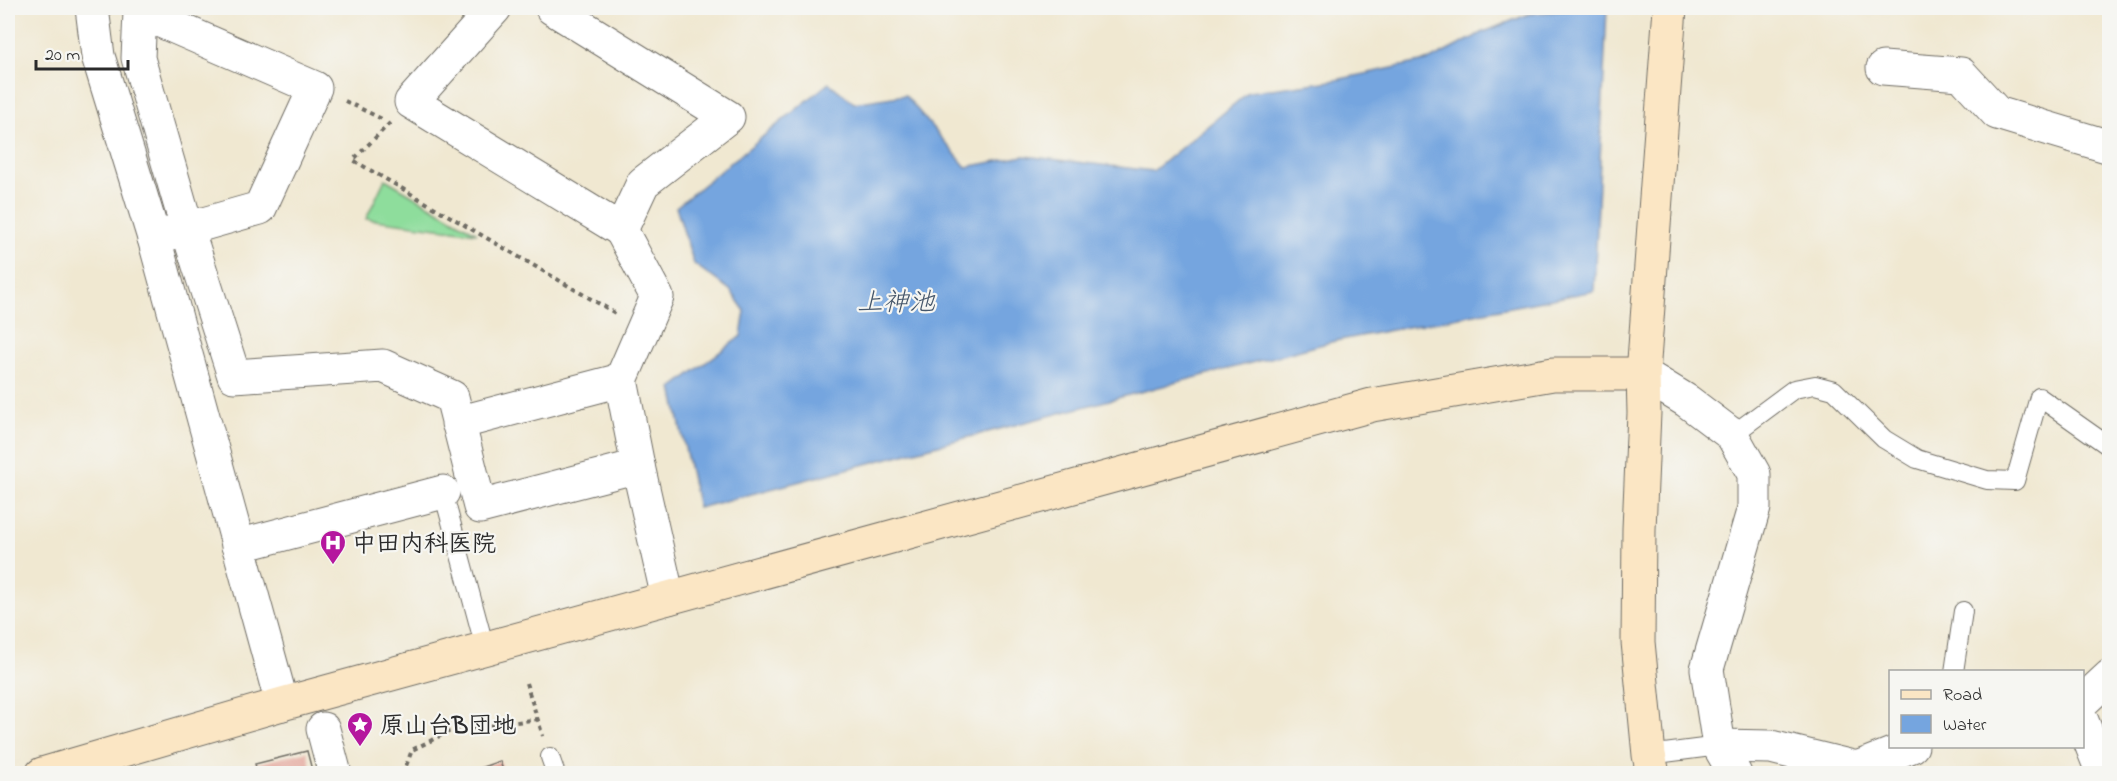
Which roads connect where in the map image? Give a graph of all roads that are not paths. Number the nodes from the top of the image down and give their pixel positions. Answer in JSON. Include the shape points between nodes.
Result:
{"nodes":[{"id":1,"x":92,"y":8,"type":"edge"},
{"id":2,"x":495,"y":8,"type":"edge"},
{"id":3,"x":552,"y":8,"type":"edge"},
{"id":4,"x":1670,"y":8,"type":"edge"},
{"id":5,"x":1883,"y":68,"type":"dead end"},
{"id":6,"x":2109,"y":147,"type":"edge"},
{"id":7,"x":187,"y":228,"type":"junction"},
{"id":8,"x":621,"y":230,"type":"junction"},
{"id":9,"x":154,"y":237,"type":"junction"},
{"id":10,"x":1643,"y":374,"type":"junction"},
{"id":11,"x":621,"y":380,"type":"junction"},
{"id":12,"x":458,"y":423,"type":"junction"},
{"id":13,"x":1732,"y":435,"type":"junction"},
{"id":14,"x":2109,"y":447,"type":"edge"},
{"id":15,"x":638,"y":466,"type":"junction"},
{"id":16,"x":443,"y":492,"type":"joint"},
{"id":17,"x":238,"y":546,"type":"junction"},
{"id":18,"x":668,"y":598,"type":"junction"},
{"id":19,"x":1963,"y":611,"type":"dead end"},
{"id":20,"x":485,"y":648,"type":"junction"},
{"id":21,"x":1954,"y":670,"type":"edge"},
{"id":22,"x":2109,"y":676,"type":"edge"},
{"id":23,"x":2084,"y":700,"type":"edge"},
{"id":24,"x":282,"y":704,"type":"junction"},
{"id":25,"x":2084,"y":726,"type":"edge"},
{"id":26,"x":323,"y":729,"type":"dead end"},
{"id":27,"x":1719,"y":746,"type":"junction"},
{"id":28,"x":1909,"y":748,"type":"edge"},
{"id":29,"x":1651,"y":764,"type":"edge"},
{"id":30,"x":42,"y":774,"type":"edge"},
{"id":31,"x":335,"y":774,"type":"edge"},
{"id":32,"x":1735,"y":774,"type":"edge"},
{"id":33,"x":2103,"y":774,"type":"edge"}],
"edges":[{"from":1,"to":9,"type":"street","via":[[98,56]]},
{"from":2,"to":8,"type":"street","via":[[401,112]]},
{"from":3,"to":8,"type":"street","via":[[728,117],[643,183]]},
{"from":4,"to":10,"type":"street"},
{"from":5,"to":6,"type":"street","via":[[1961,74],[1996,113]]},
{"from":7,"to":7,"type":"street","via":[[260,208],[315,88],[140,12],[138,58]]},
{"from":7,"to":9,"type":"street"},
{"from":7,"to":12,"type":"street","via":[[234,376],[382,366],[452,397]]},
{"from":8,"to":11,"type":"street","via":[[657,297]]},
{"from":9,"to":17,"type":"street"},
{"from":10,"to":13,"type":"street"},
{"from":10,"to":18,"type":"street","via":[[1553,374],[1372,405]]},
{"from":10,"to":29,"type":"street","via":[[1638,642]]},
{"from":11,"to":12,"type":"street"},
{"from":11,"to":15,"type":"street"},
{"from":12,"to":15,"type":"street","via":[[480,507]]},
{"from":13,"to":14,"type":"lane","via":[[1794,389],[1815,385],[1834,390],[1884,439],[1917,459],[1987,480],[2015,481],[2039,397]]},
{"from":13,"to":27,"type":"street","via":[[1754,474],[1754,508],[1707,669]]},
{"from":15,"to":18,"type":"street"},
{"from":16,"to":17,"type":"street"},
{"from":16,"to":20,"type":"lane"},
{"from":17,"to":24,"type":"street"},
{"from":18,"to":20,"type":"street"},
{"from":19,"to":21,"type":"lane"},
{"from":20,"to":24,"type":"street"},
{"from":22,"to":23,"type":"street"},
{"from":24,"to":30,"type":"street"},
{"from":25,"to":33,"type":"street"},
{"from":26,"to":31,"type":"street"},
{"from":27,"to":28,"type":"street","via":[[1771,747],[1857,768]]},
{"from":27,"to":29,"type":"lane"},
{"from":27,"to":32,"type":"street"}]}
